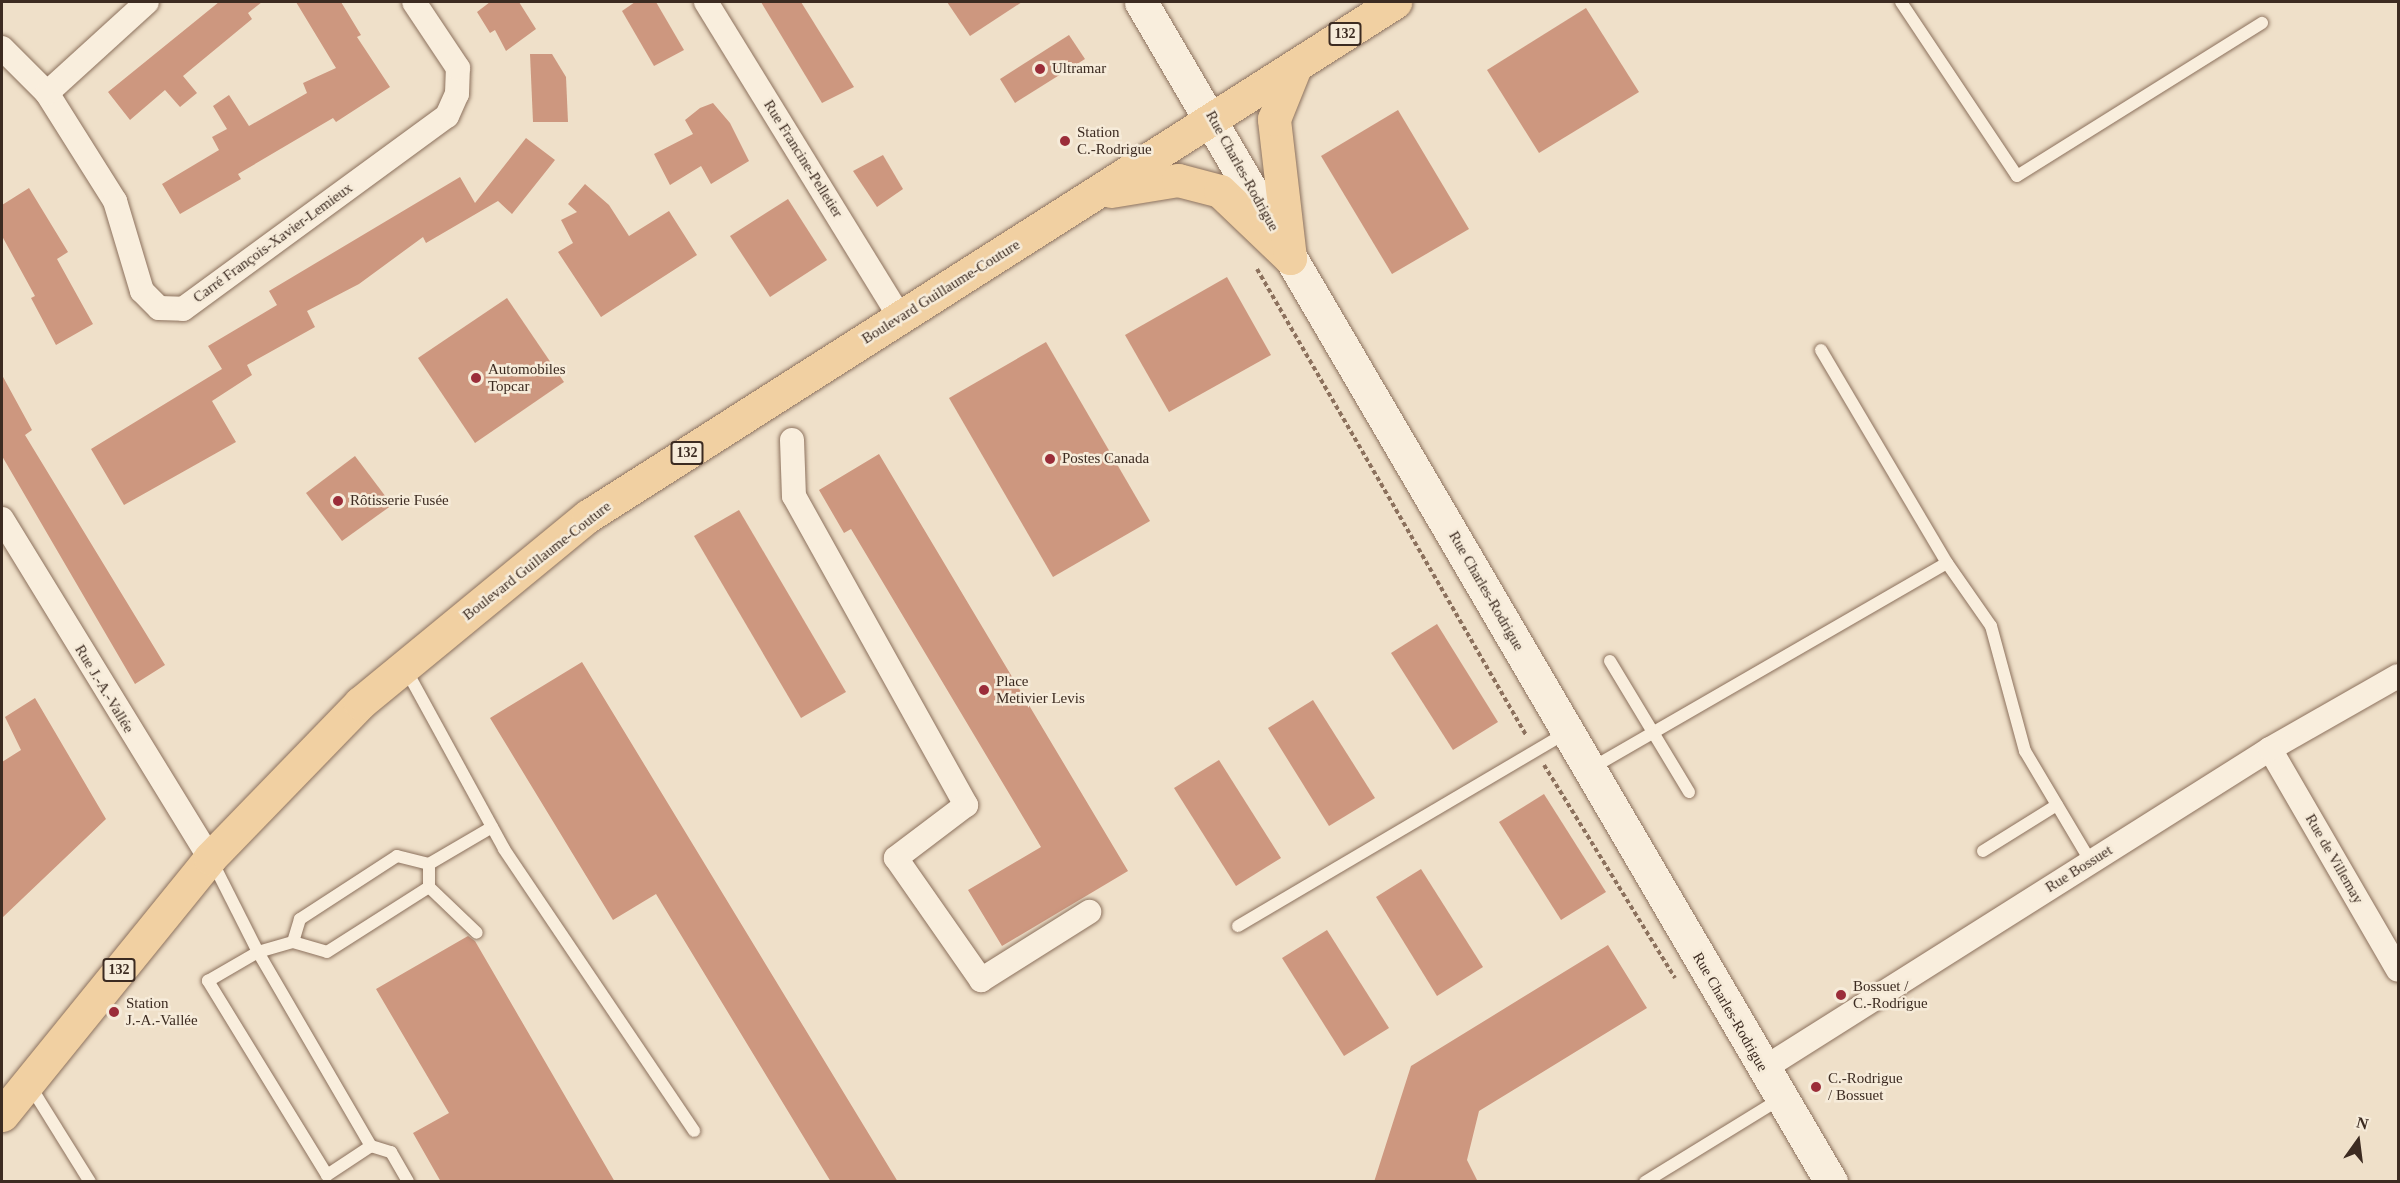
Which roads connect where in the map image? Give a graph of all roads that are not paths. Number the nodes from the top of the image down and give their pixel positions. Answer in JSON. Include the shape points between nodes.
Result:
{"nodes":[{"id":1,"x":147,"y":2,"type":"edge"},
{"id":2,"x":414,"y":2,"type":"edge"},
{"id":3,"x":706,"y":2,"type":"edge"},
{"id":4,"x":1141,"y":2,"type":"edge"},
{"id":5,"x":1395,"y":2,"type":"edge"},
{"id":6,"x":1901,"y":2,"type":"edge"},
{"id":7,"x":2262,"y":23,"type":"dead end"},
{"id":8,"x":2,"y":48,"type":"edge"},
{"id":9,"x":1295,"y":67,"type":"junction"},
{"id":10,"x":48,"y":93,"type":"junction"},
{"id":11,"x":1213,"y":119,"type":"junction"},
{"id":12,"x":1096,"y":193,"type":"junction"},
{"id":13,"x":1290,"y":258,"type":"junction"},
{"id":14,"x":900,"y":317,"type":"junction"},
{"id":15,"x":1821,"y":350,"type":"dead end"},
{"id":16,"x":792,"y":440,"type":"dead end"},
{"id":17,"x":2,"y":519,"type":"edge"},
{"id":18,"x":1947,"y":563,"type":"junction"},
{"id":19,"x":1610,"y":661,"type":"dead end"},
{"id":20,"x":405,"y":667,"type":"junction"},
{"id":21,"x":2398,"y":676,"type":"edge"},
{"id":22,"x":1568,"y":731,"type":"junction"},
{"id":23,"x":1654,"y":733,"type":"junction"},
{"id":24,"x":2270,"y":749,"type":"junction"},
{"id":25,"x":1590,"y":770,"type":"junction"},
{"id":26,"x":1689,"y":792,"type":"dead end"},
{"id":27,"x":2057,"y":805,"type":"junction"},
{"id":28,"x":492,"y":827,"type":"junction"},
{"id":29,"x":1983,"y":851,"type":"dead end"},
{"id":30,"x":210,"y":858,"type":"junction"},
{"id":31,"x":2091,"y":862,"type":"junction"},
{"id":32,"x":429,"y":864,"type":"junction"},
{"id":33,"x":429,"y":887,"type":"junction"},
{"id":34,"x":1089,"y":912,"type":"dead end"},
{"id":35,"x":1238,"y":926,"type":"dead end"},
{"id":36,"x":477,"y":933,"type":"dead end"},
{"id":37,"x":293,"y":942,"type":"junction"},
{"id":38,"x":258,"y":952,"type":"junction"},
{"id":39,"x":2398,"y":969,"type":"edge"},
{"id":40,"x":1763,"y":1068,"type":"junction"},
{"id":41,"x":28,"y":1083,"type":"junction"},
{"id":42,"x":1781,"y":1099,"type":"junction"},
{"id":43,"x":2,"y":1115,"type":"edge"},
{"id":44,"x":694,"y":1131,"type":"dead end"},
{"id":45,"x":371,"y":1146,"type":"junction"},
{"id":46,"x":90,"y":1182,"type":"edge"},
{"id":47,"x":408,"y":1182,"type":"edge"},
{"id":48,"x":1645,"y":1182,"type":"edge"},
{"id":49,"x":1831,"y":1182,"type":"edge"}],
"edges":[{"from":1,"to":10,"type":"street"},
{"from":2,"to":10,"type":"street","name":"Carré François-Xavier-Lemieux","via":[[458,68],[457,94],[447,116],[183,309],[159,308],[142,291],[116,201]]},
{"from":3,"to":14,"type":"street","name":"Rue Francine-Pelletier"},
{"from":4,"to":11,"type":"street","name":"Rue Charles-Rodrigue"},
{"from":5,"to":9,"type":"main road","name":"Boulevard Guillaume-Couture","number":"132"},
{"from":6,"to":7,"type":"lane","via":[[2017,176]]},
{"from":8,"to":10,"type":"street","name":"Carré François-Xavier-Lemieux"},
{"from":9,"to":11,"type":"main road","name":"Boulevard Guillaume-Couture","number":"132"},
{"from":9,"to":13,"type":"main road","via":[[1274,119]]},
{"from":11,"to":12,"type":"main road","name":"Boulevard Guillaume-Couture","number":"132"},
{"from":11,"to":13,"type":"street","name":"Rue Charles-Rodrigue"},
{"from":12,"to":13,"type":"main road","via":[[1178,180],[1220,191]]},
{"from":12,"to":14,"type":"main road","name":"Boulevard Guillaume-Couture","number":"132"},
{"from":13,"to":22,"type":"street","name":"Rue Charles-Rodrigue"},
{"from":14,"to":20,"type":"main road","name":"Boulevard Guillaume-Couture","number":"132","via":[[588,516]]},
{"from":15,"to":18,"type":"lane"},
{"from":16,"to":34,"type":"street","via":[[794,495],[966,805],[896,858],[981,980]]},
{"from":17,"to":30,"type":"street","name":"Rue J.-A.-Vallée"},
{"from":18,"to":23,"type":"lane"},
{"from":18,"to":27,"type":"lane","via":[[1990,626],[2025,751]]},
{"from":19,"to":23,"type":"lane"},
{"from":20,"to":28,"type":"lane"},
{"from":20,"to":30,"type":"main road","name":"Boulevard Guillaume-Couture","number":"132","via":[[360,703]]},
{"from":21,"to":24,"type":"street","name":"Rue Bossuet"},
{"from":22,"to":25,"type":"street","name":"Rue Charles-Rodrigue"},
{"from":22,"to":35,"type":"lane"},
{"from":23,"to":25,"type":"lane"},
{"from":23,"to":26,"type":"lane"},
{"from":24,"to":31,"type":"street","name":"Rue Bossuet"},
{"from":24,"to":39,"type":"street","name":"Rue de Villemay"},
{"from":25,"to":40,"type":"street","name":"Rue Charles-Rodrigue"},
{"from":27,"to":29,"type":"lane"},
{"from":27,"to":31,"type":"lane"},
{"from":28,"to":32,"type":"lane"},
{"from":28,"to":44,"type":"lane"},
{"from":30,"to":38,"type":"lane"},
{"from":30,"to":41,"type":"main road","name":"Boulevard Guillaume-Couture","number":"132"},
{"from":31,"to":40,"type":"street","name":"Rue Bossuet"},
{"from":32,"to":33,"type":"lane"},
{"from":32,"to":37,"type":"lane","via":[[396,856],[300,919]]},
{"from":33,"to":36,"type":"lane"},
{"from":33,"to":37,"type":"lane","via":[[327,952]]},
{"from":37,"to":38,"type":"lane"},
{"from":38,"to":45,"type":"lane"},
{"from":38,"to":45,"type":"lane","via":[[208,981],[327,1175]]},
{"from":40,"to":42,"type":"street","name":"Rue Charles-Rodrigue"},
{"from":41,"to":43,"type":"main road","name":"Boulevard Guillaume-Couture","number":"132"},
{"from":41,"to":46,"type":"lane"},
{"from":42,"to":48,"type":"lane"},
{"from":42,"to":49,"type":"street","name":"Rue Charles-Rodrigue"},
{"from":45,"to":47,"type":"lane","via":[[391,1152]]}]}
